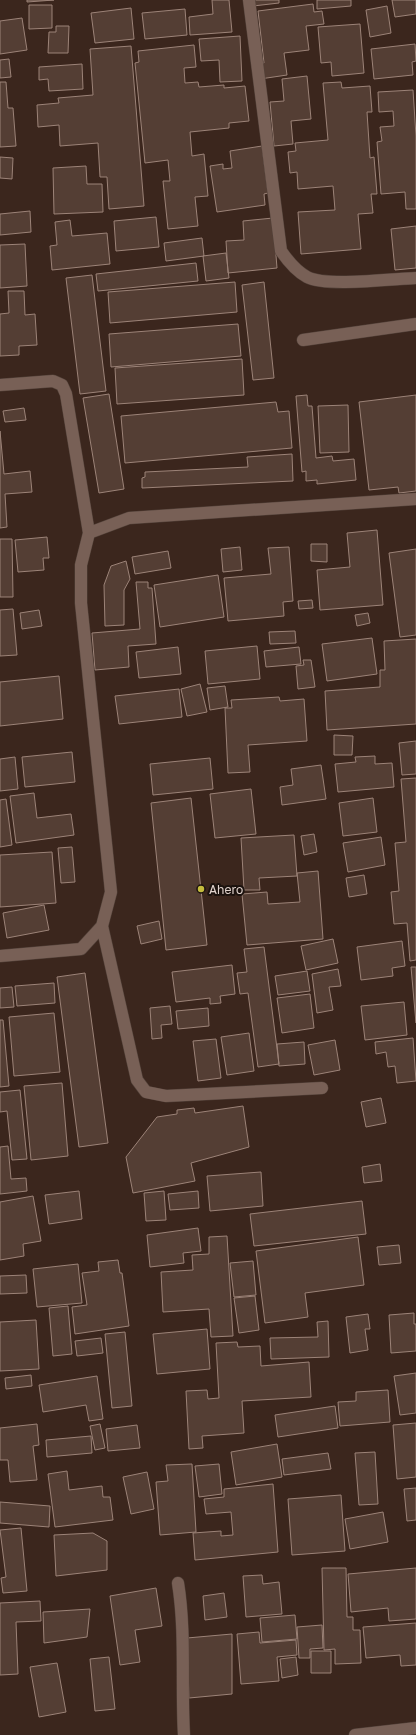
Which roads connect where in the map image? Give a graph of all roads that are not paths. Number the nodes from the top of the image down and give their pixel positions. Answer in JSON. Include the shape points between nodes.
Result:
{"nodes":[{"id":1,"x":249,"y":0,"type":"edge"},
{"id":2,"x":416,"y":278,"type":"edge"},
{"id":3,"x":416,"y":324,"type":"edge"},
{"id":4,"x":302,"y":340,"type":"dead end"},
{"id":5,"x":0,"y":385,"type":"edge"},
{"id":6,"x":416,"y":499,"type":"edge"},
{"id":7,"x":89,"y":533,"type":"junction"},
{"id":8,"x":102,"y":926,"type":"junction"},
{"id":9,"x":0,"y":956,"type":"edge"},
{"id":10,"x":322,"y":1088,"type":"dead end"},
{"id":11,"x":178,"y":1583,"type":"dead end"},
{"id":12,"x":416,"y":1728,"type":"edge"},
{"id":13,"x":184,"y":1735,"type":"edge"},
{"id":14,"x":355,"y":1735,"type":"edge"}],
"edges":[{"from":1,"to":2,"type":"street","via":[[281,251],[292,266],[307,277],[324,282]]},
{"from":3,"to":4,"type":"street"},
{"from":5,"to":7,"type":"street","via":[[53,381],[62,385],[71,422]]},
{"from":6,"to":7,"type":"street","via":[[129,518]]},
{"from":7,"to":8,"type":"street","via":[[81,565],[81,603],[111,892]]},
{"from":8,"to":9,"type":"street","via":[[81,949]]},
{"from":8,"to":10,"type":"street","via":[[137,1080],[146,1092],[166,1096]]},
{"from":11,"to":13,"type":"street","via":[[182,1604]]},
{"from":12,"to":14,"type":"street"}]}
